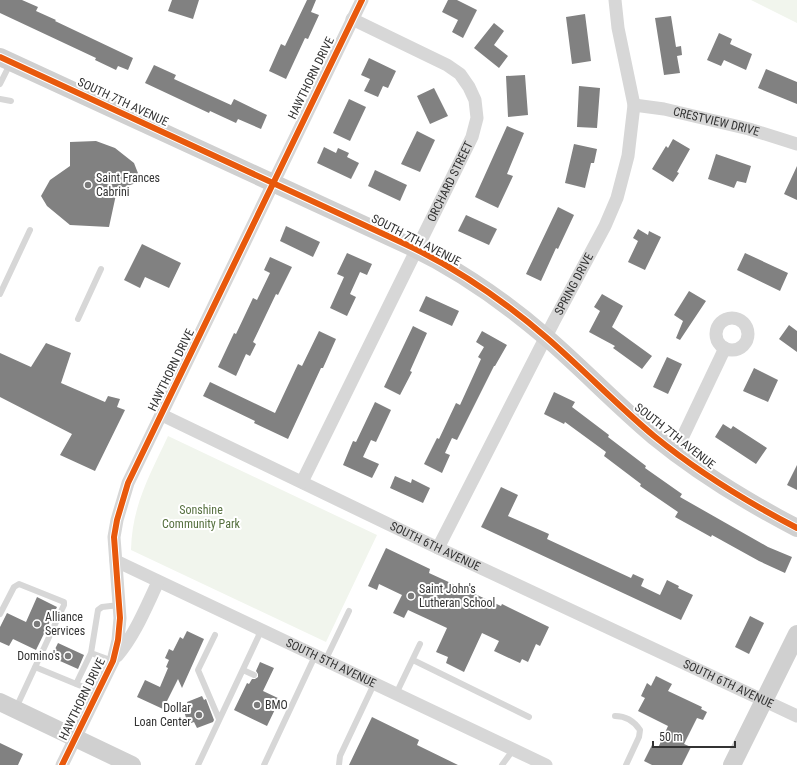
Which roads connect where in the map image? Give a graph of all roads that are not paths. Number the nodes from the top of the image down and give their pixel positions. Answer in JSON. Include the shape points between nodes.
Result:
{"nodes":[{"id":1,"x":362,"y":0,"type":"edge"},
{"id":2,"x":615,"y":0,"type":"edge"},
{"id":3,"x":352,"y":19,"type":"junction"},
{"id":4,"x":5,"y":60,"type":"edge"},
{"id":5,"x":0,"y":84,"type":"edge"},
{"id":6,"x":0,"y":99,"type":"edge"},
{"id":7,"x":11,"y":101,"type":"dead end"},
{"id":8,"x":634,"y":105,"type":"junction"},
{"id":9,"x":797,"y":144,"type":"edge"},
{"id":10,"x":273,"y":183,"type":"junction"},
{"id":11,"x":30,"y":230,"type":"dead end"},
{"id":12,"x":417,"y":250,"type":"junction"},
{"id":13,"x":101,"y":269,"type":"dead end"},
{"id":14,"x":0,"y":294,"type":"edge"},
{"id":15,"x":78,"y":319,"type":"dead end"},
{"id":16,"x":546,"y":337,"type":"junction"},
{"id":17,"x":725,"y":348,"type":"dead end"},
{"id":18,"x":162,"y":415,"type":"junction"},
{"id":19,"x":675,"y":453,"type":"junction"},
{"id":20,"x":302,"y":482,"type":"junction"},
{"id":21,"x":797,"y":528,"type":"edge"},
{"id":22,"x":438,"y":548,"type":"junction"},
{"id":23,"x":116,"y":561,"type":"junction"},
{"id":24,"x":158,"y":582,"type":"junction"},
{"id":25,"x":119,"y":606,"type":"junction"},
{"id":26,"x":349,"y":611,"type":"dead end"},
{"id":27,"x":0,"y":614,"type":"edge"},
{"id":28,"x":261,"y":630,"type":"junction"},
{"id":29,"x":797,"y":634,"type":"edge"},
{"id":30,"x":215,"y":635,"type":"dead end"},
{"id":31,"x":420,"y":644,"type":"dead end"},
{"id":32,"x":91,"y":653,"type":"junction"},
{"id":33,"x":320,"y":658,"type":"junction"},
{"id":34,"x":413,"y":660,"type":"junction"},
{"id":35,"x":113,"y":661,"type":"junction"},
{"id":36,"x":35,"y":667,"type":"junction"},
{"id":37,"x":242,"y":670,"type":"junction"},
{"id":38,"x":254,"y":675,"type":"dead end"},
{"id":39,"x":76,"y":684,"type":"junction"},
{"id":40,"x":374,"y":684,"type":"junction"},
{"id":41,"x":98,"y":693,"type":"junction"},
{"id":42,"x":396,"y":694,"type":"junction"},
{"id":43,"x":764,"y":701,"type":"junction"},
{"id":44,"x":8,"y":706,"type":"edge"},
{"id":45,"x":615,"y":716,"type":"dead end"},
{"id":46,"x":797,"y":716,"type":"edge"},
{"id":47,"x":529,"y":717,"type":"dead end"},
{"id":48,"x":219,"y":719,"type":"junction"},
{"id":49,"x":75,"y":738,"type":"junction"},
{"id":50,"x":513,"y":750,"type":"junction"},
{"id":51,"x":62,"y":765,"type":"edge"},
{"id":52,"x":132,"y":765,"type":"edge"},
{"id":53,"x":198,"y":765,"type":"edge"},
{"id":54,"x":264,"y":765,"type":"edge"},
{"id":55,"x":339,"y":765,"type":"edge"},
{"id":56,"x":502,"y":765,"type":"edge"},
{"id":57,"x":546,"y":765,"type":"edge"},
{"id":58,"x":626,"y":765,"type":"edge"},
{"id":59,"x":732,"y":765,"type":"edge"}],
"edges":[{"from":1,"to":3,"type":"street","name":"HAWTHORN DRIVE"},
{"from":2,"to":8,"type":"street","name":"SPRING DRIVE","via":[[618,28]]},
{"from":3,"to":10,"type":"street","name":"HAWTHORN DRIVE"},
{"from":3,"to":12,"type":"street","name":"ORCHARD STREET","via":[[447,65],[460,74],[476,100],[477,118],[472,138]]},
{"from":4,"to":5,"type":"lane"},
{"from":4,"to":10,"type":"street","name":"SOUTH 7TH AVENUE"},
{"from":6,"to":7,"type":"lane"},
{"from":8,"to":9,"type":"street","name":"CRESTVIEW DRIVE","via":[[664,109],[749,129]]},
{"from":8,"to":16,"type":"street","name":"SPRING DRIVE","via":[[628,156],[617,198],[605,226]]},
{"from":10,"to":12,"type":"street","name":"SOUTH 7TH AVENUE"},
{"from":10,"to":18,"type":"street","name":"HAWTHORN DRIVE"},
{"from":11,"to":14,"type":"lane"},
{"from":12,"to":16,"type":"street","name":"SOUTH 7TH AVENUE","via":[[466,278]]},
{"from":12,"to":20,"type":"street","name":"ORCHARD STREET"},
{"from":13,"to":15,"type":"lane"},
{"from":16,"to":19,"type":"street","name":"SOUTH 7TH AVENUE"},
{"from":16,"to":22,"type":"street","name":"SPRING DRIVE"},
{"from":17,"to":19,"type":"street"},
{"from":18,"to":20,"type":"street","name":"SOUTH 6TH AVENUE"},
{"from":18,"to":23,"type":"street","name":"HAWTHORN DRIVE","via":[[128,483],[121,504],[114,537]]},
{"from":19,"to":21,"type":"street","name":"SOUTH 7TH AVENUE","via":[[720,484]]},
{"from":20,"to":22,"type":"street","name":"SOUTH 6TH AVENUE"},
{"from":22,"to":43,"type":"street","name":"SOUTH 6TH AVENUE"},
{"from":23,"to":24,"type":"street","name":"SOUTH 5TH AVENUE"},
{"from":23,"to":25,"type":"street","name":"HAWTHORN DRIVE"},
{"from":24,"to":28,"type":"street","name":"SOUTH 5TH AVENUE"},
{"from":24,"to":35,"type":"street","via":[[124,648]]},
{"from":25,"to":32,"type":"lane","via":[[102,607],[98,610]]},
{"from":25,"to":35,"type":"street","name":"HAWTHORN DRIVE","via":[[118,640]]},
{"from":26,"to":33,"type":"lane"},
{"from":27,"to":36,"type":"lane","via":[[14,587],[19,584],[64,602]]},
{"from":28,"to":33,"type":"street","name":"SOUTH 5TH AVENUE"},
{"from":28,"to":37,"type":"lane"},
{"from":29,"to":43,"type":"street"},
{"from":30,"to":48,"type":"lane","via":[[198,670]]},
{"from":31,"to":34,"type":"lane"},
{"from":32,"to":35,"type":"lane"},
{"from":32,"to":39,"type":"lane"},
{"from":33,"to":40,"type":"street","name":"SOUTH 5TH AVENUE"},
{"from":33,"to":54,"type":"lane"},
{"from":34,"to":42,"type":"lane"},
{"from":34,"to":47,"type":"lane"},
{"from":35,"to":41,"type":"street","name":"HAWTHORN DRIVE"},
{"from":36,"to":39,"type":"lane"},
{"from":36,"to":44,"type":"lane"},
{"from":37,"to":38,"type":"lane"},
{"from":37,"to":48,"type":"lane"},
{"from":39,"to":41,"type":"lane"},
{"from":40,"to":42,"type":"street","name":"SOUTH 5TH AVENUE"},
{"from":40,"to":55,"type":"lane","via":[[340,756]]},
{"from":41,"to":49,"type":"street","name":"HAWTHORN DRIVE"},
{"from":42,"to":50,"type":"street","name":"SOUTH 5TH AVENUE"},
{"from":43,"to":46,"type":"street","name":"SOUTH 6TH AVENUE"},
{"from":43,"to":59,"type":"street"},
{"from":44,"to":49,"type":"street"},
{"from":45,"to":58,"type":"lane","via":[[635,722],[640,730]]},
{"from":48,"to":53,"type":"lane"},
{"from":49,"to":51,"type":"street","name":"HAWTHORN DRIVE"},
{"from":49,"to":52,"type":"street"},
{"from":50,"to":56,"type":"lane"},
{"from":50,"to":57,"type":"street","name":"SOUTH 5TH AVENUE"}]}
